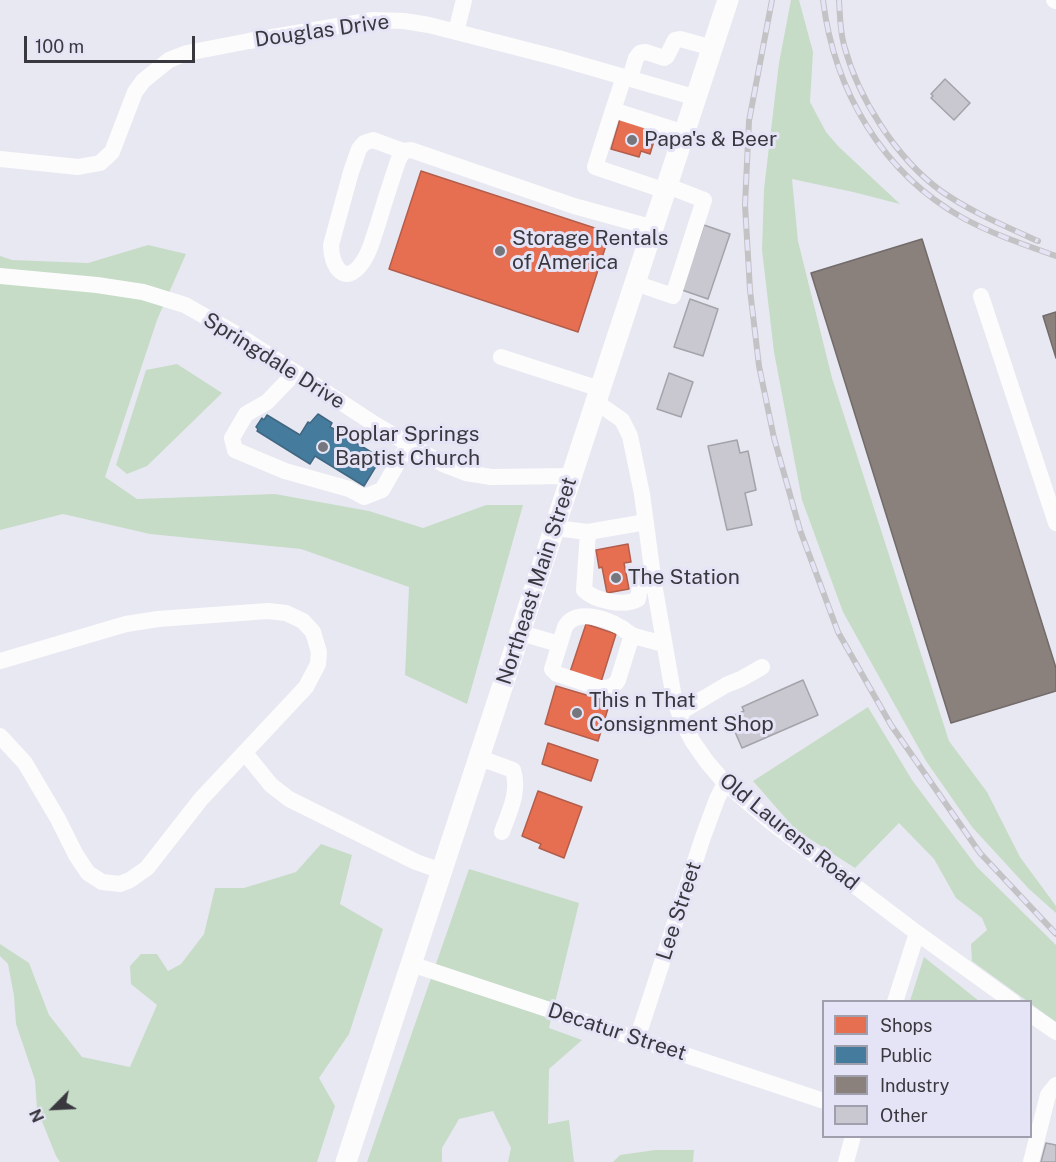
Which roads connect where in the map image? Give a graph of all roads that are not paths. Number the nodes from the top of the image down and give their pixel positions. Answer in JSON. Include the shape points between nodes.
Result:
{"nodes":[{"id":1,"x":464,"y":0,"type":"edge"},
{"id":2,"x":728,"y":0,"type":"edge"},
{"id":3,"x":456,"y":32,"type":"junction"},
{"id":4,"x":713,"y":48,"type":"junction"},
{"id":5,"x":627,"y":78,"type":"junction"},
{"id":6,"x":697,"y":98,"type":"junction"},
{"id":7,"x":613,"y":110,"type":"junction"},
{"id":8,"x":685,"y":133,"type":"junction"},
{"id":9,"x":403,"y":151,"type":"junction"},
{"id":10,"x":0,"y":159,"type":"edge"},
{"id":11,"x":667,"y":188,"type":"junction"},
{"id":12,"x":654,"y":228,"type":"junction"},
{"id":13,"x":0,"y":276,"type":"edge"},
{"id":14,"x":635,"y":283,"type":"junction"},
{"id":15,"x":981,"y":296,"type":"dead end"},
{"id":16,"x":501,"y":357,"type":"dead end"},
{"id":17,"x":295,"y":373,"type":"junction"},
{"id":18,"x":598,"y":396,"type":"junction"},
{"id":19,"x":408,"y":445,"type":"junction"},
{"id":20,"x":572,"y":476,"type":"junction"},
{"id":21,"x":646,"y":522,"type":"junction"},
{"id":22,"x":1056,"y":523,"type":"edge"},
{"id":23,"x":555,"y":528,"type":"junction"},
{"id":24,"x":588,"y":532,"type":"junction"},
{"id":25,"x":654,"y":584,"type":"junction"},
{"id":26,"x":521,"y":633,"type":"junction"},
{"id":27,"x":632,"y":634,"type":"junction"},
{"id":28,"x":559,"y":644,"type":"junction"},
{"id":29,"x":664,"y":644,"type":"junction"},
{"id":30,"x":0,"y":661,"type":"edge"},
{"id":31,"x":762,"y":667,"type":"dead end"},
{"id":32,"x":679,"y":713,"type":"junction"},
{"id":33,"x":0,"y":736,"type":"edge"},
{"id":34,"x":245,"y":753,"type":"junction"},
{"id":35,"x":480,"y":758,"type":"junction"},
{"id":36,"x":725,"y":783,"type":"junction"},
{"id":37,"x":502,"y":832,"type":"dead end"},
{"id":38,"x":442,"y":871,"type":"junction"},
{"id":39,"x":917,"y":933,"type":"junction"},
{"id":40,"x":411,"y":964,"type":"junction"},
{"id":41,"x":896,"y":1000,"type":"edge"},
{"id":42,"x":1010,"y":1000,"type":"edge"},
{"id":43,"x":1032,"y":1015,"type":"edge"},
{"id":44,"x":1056,"y":1032,"type":"edge"},
{"id":45,"x":637,"y":1039,"type":"junction"},
{"id":46,"x":1056,"y":1085,"type":"edge"},
{"id":47,"x":822,"y":1100,"type":"edge"},
{"id":48,"x":854,"y":1138,"type":"edge"},
{"id":49,"x":346,"y":1162,"type":"edge"},
{"id":50,"x":846,"y":1162,"type":"edge"},
{"id":51,"x":1031,"y":1162,"type":"edge"}],
"edges":[{"from":1,"to":3,"type":"street"},
{"from":2,"to":4,"type":"main road","name":"Northeast Main Street"},
{"from":3,"to":5,"type":"street","name":"Douglas Drive"},
{"from":3,"to":10,"type":"street","name":"Douglas Drive","via":[[404,21],[373,20],[179,56],[158,68],[135,92],[112,152],[99,163],[78,167]]},
{"from":4,"to":5,"type":"street","via":[[675,40],[664,58],[640,53]]},
{"from":4,"to":6,"type":"main road","name":"Northeast Main Street"},
{"from":5,"to":6,"type":"street","name":"Douglas Drive"},
{"from":5,"to":7,"type":"street"},
{"from":6,"to":8,"type":"main road","name":"Northeast Main Street"},
{"from":7,"to":8,"type":"street"},
{"from":7,"to":11,"type":"street","via":[[595,167]]},
{"from":8,"to":11,"type":"main road","name":"Northeast Main Street"},
{"from":9,"to":9,"type":"street","via":[[368,254],[356,270],[349,274],[340,272],[334,266],[331,245],[359,149],[373,140]]},
{"from":9,"to":12,"type":"street","via":[[411,150],[574,206]]},
{"from":11,"to":12,"type":"main road","name":"Northeast Main Street"},
{"from":11,"to":14,"type":"street","via":[[704,200],[673,296]]},
{"from":12,"to":14,"type":"main road","name":"Northeast Main Street"},
{"from":13,"to":17,"type":"street","name":"Springdale Drive","via":[[97,285],[185,305]]},
{"from":14,"to":18,"type":"main road","name":"Northeast Main Street"},
{"from":15,"to":22,"type":"street"},
{"from":16,"to":18,"type":"street","name":"Old Laurens Road"},
{"from":17,"to":19,"type":"street","name":"Springdale Drive"},
{"from":17,"to":19,"type":"street","via":[[267,402],[246,414],[232,438],[236,450],[285,471],[349,489],[364,498],[382,490]]},
{"from":18,"to":20,"type":"main road","name":"Northeast Main Street"},
{"from":18,"to":21,"type":"street","name":"Old Laurens Road","via":[[628,429]]},
{"from":19,"to":20,"type":"street","name":"Springdale Drive","via":[[443,464],[479,476]]},
{"from":20,"to":23,"type":"main road","name":"Northeast Main Street"},
{"from":21,"to":24,"type":"street"},
{"from":21,"to":25,"type":"street","name":"Old Laurens Road"},
{"from":23,"to":24,"type":"street"},
{"from":23,"to":26,"type":"main road","name":"Northeast Main Street"},
{"from":24,"to":25,"type":"street","via":[[584,590],[592,598],[630,604],[638,599],[640,586]]},
{"from":25,"to":29,"type":"street","name":"Old Laurens Road"},
{"from":26,"to":28,"type":"street"},
{"from":26,"to":35,"type":"main road","name":"Northeast Main Street"},
{"from":27,"to":28,"type":"street","via":[[584,615],[567,622]]},
{"from":27,"to":28,"type":"street","via":[[618,680],[607,688],[557,674],[552,666]]},
{"from":27,"to":29,"type":"street"},
{"from":29,"to":32,"type":"street","name":"Old Laurens Road"},
{"from":30,"to":34,"type":"street","via":[[126,624],[246,612],[286,613],[303,621],[313,632],[318,664],[306,687]]},
{"from":31,"to":32,"type":"street"},
{"from":32,"to":36,"type":"street","name":"Old Laurens Road","via":[[706,762]]},
{"from":33,"to":34,"type":"street","via":[[26,764],[82,866],[94,878],[110,884],[130,880],[147,868],[201,799]]},
{"from":34,"to":38,"type":"street","via":[[271,785],[289,799]]},
{"from":35,"to":37,"type":"street","via":[[513,770],[516,779],[516,793]]},
{"from":35,"to":38,"type":"main road","name":"Northeast Main Street"},
{"from":36,"to":39,"type":"street","name":"Old Laurens Road"},
{"from":36,"to":45,"type":"street","name":"Lee Street","via":[[703,837]]},
{"from":38,"to":40,"type":"main road","name":"Northeast Main Street"},
{"from":39,"to":41,"type":"street"},
{"from":39,"to":42,"type":"street","name":"Old Laurens Road"},
{"from":40,"to":45,"type":"street","name":"Decatur Street"},
{"from":40,"to":49,"type":"main road","name":"Northeast Main Street"},
{"from":43,"to":44,"type":"street"},
{"from":45,"to":47,"type":"street","name":"Decatur Street"},
{"from":46,"to":51,"type":"street","via":[[1048,1095]]},
{"from":48,"to":50,"type":"street"}]}
